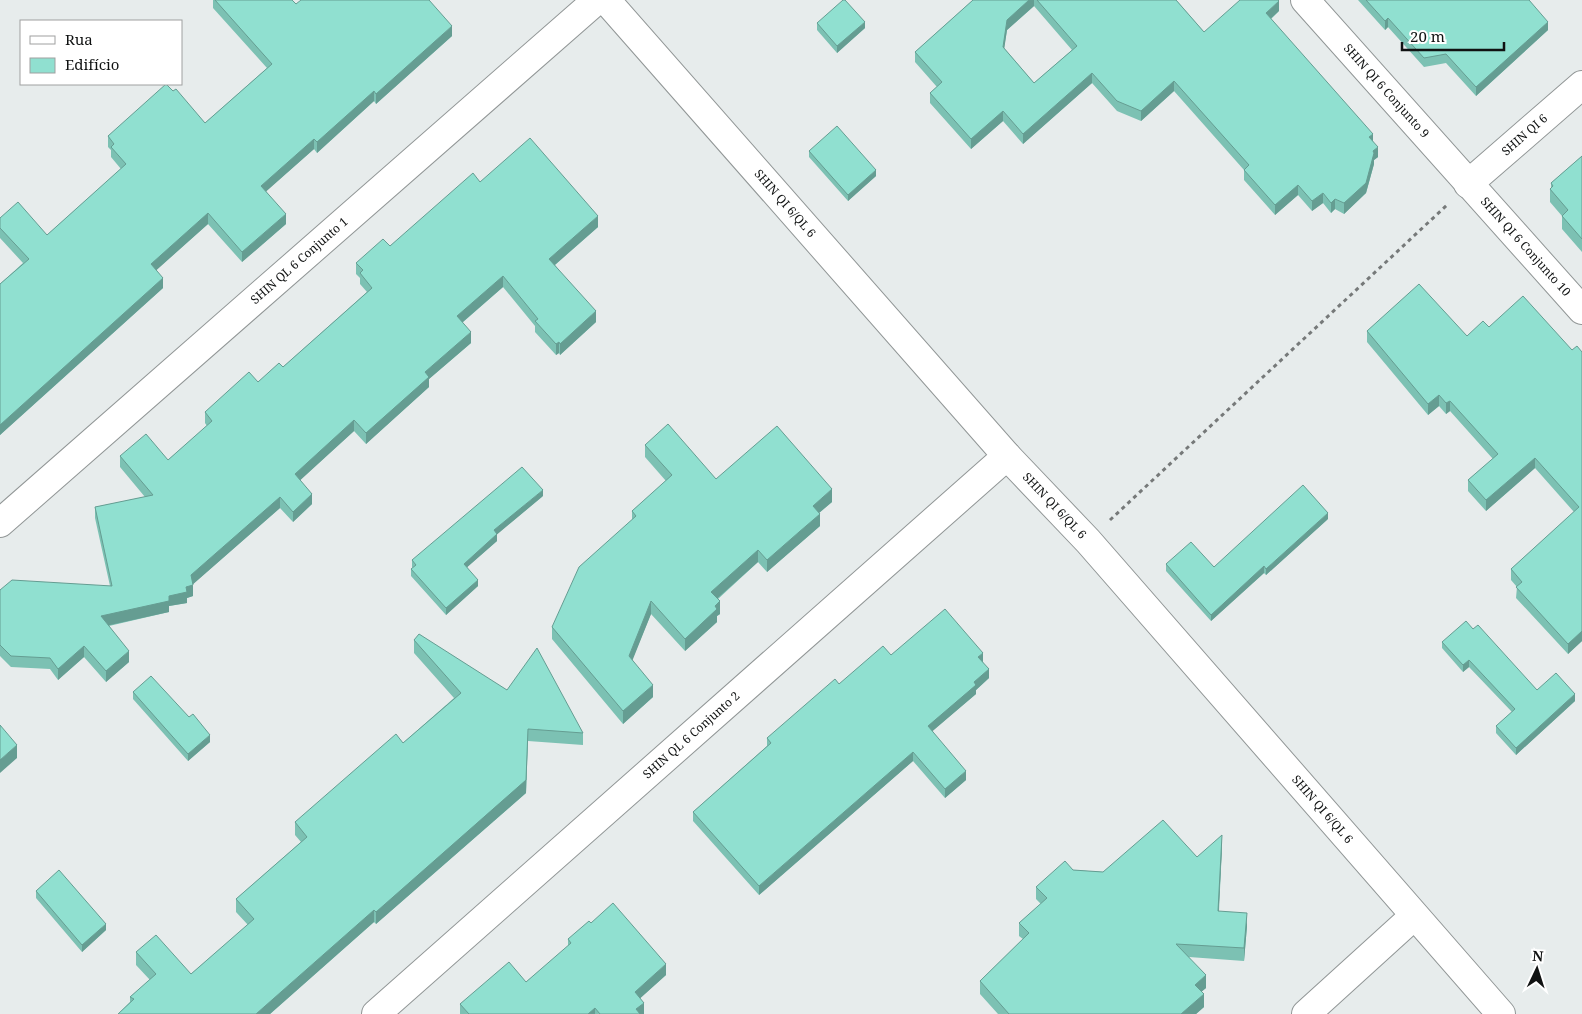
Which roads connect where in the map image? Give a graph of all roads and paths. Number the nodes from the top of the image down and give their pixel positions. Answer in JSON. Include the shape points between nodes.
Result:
{"nodes":[{"id":1,"x":597,"y":0,"type":"edge"},
{"id":2,"x":606,"y":0,"type":"edge"},
{"id":3,"x":1305,"y":0,"type":"edge"},
{"id":4,"x":1582,"y":85,"type":"edge"},
{"id":5,"x":1468,"y":184,"type":"junction"},
{"id":6,"x":1582,"y":310,"type":"edge"},
{"id":7,"x":1007,"y":456,"type":"junction"},
{"id":8,"x":0,"y":523,"type":"edge"},
{"id":9,"x":1088,"y":541,"type":"junction"},
{"id":10,"x":1414,"y":916,"type":"junction"},
{"id":11,"x":376,"y":1014,"type":"edge"},
{"id":12,"x":1306,"y":1014,"type":"edge"},
{"id":13,"x":1501,"y":1014,"type":"edge"}],
"edges":[{"from":1,"to":8,"type":"street","name":"SHIN QL 6 Conjunto 1"},
{"from":2,"to":7,"type":"street","name":"SHIN QI 6/QL 6"},
{"from":3,"to":5,"type":"street","name":"SHIN QI 6 Conjunto 9"},
{"from":4,"to":5,"type":"street","name":"SHIN QI 6"},
{"from":5,"to":6,"type":"street","name":"SHIN QI 6 Conjunto 10"},
{"from":5,"to":9,"type":"path"},
{"from":7,"to":9,"type":"street","name":"SHIN QI 6/QL 6"},
{"from":7,"to":11,"type":"street","name":"SHIN QL 6 Conjunto 2"},
{"from":9,"to":10,"type":"street","name":"SHIN QI 6/QL 6"},
{"from":10,"to":12,"type":"street"},
{"from":10,"to":13,"type":"street","name":"SHIN QI 6/QL 6"}]}
